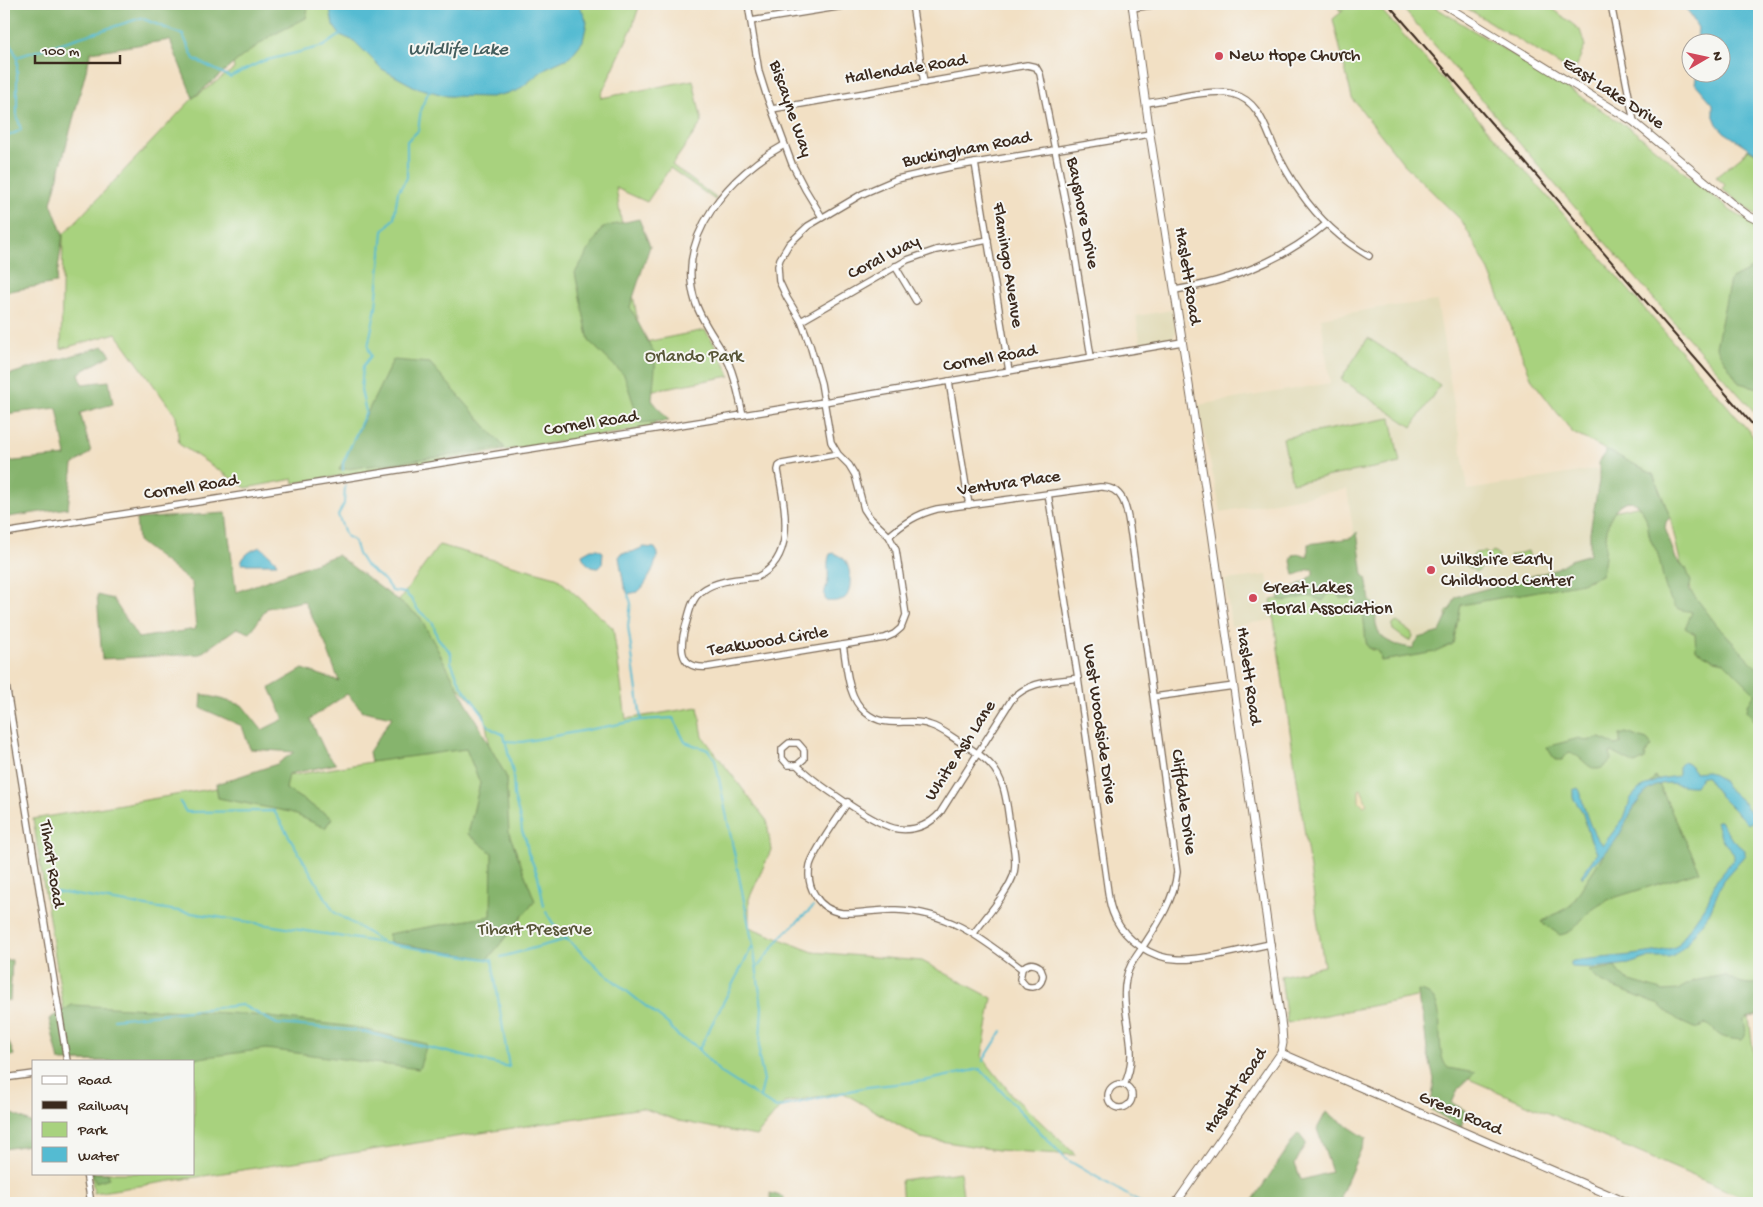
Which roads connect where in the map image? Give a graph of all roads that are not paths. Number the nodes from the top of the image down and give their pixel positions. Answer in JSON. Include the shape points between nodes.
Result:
{"nodes":[{"id":1,"x":748,"y":4,"type":"edge"},
{"id":2,"x":856,"y":4,"type":"edge"},
{"id":3,"x":912,"y":4,"type":"edge"},
{"id":4,"x":1159,"y":4,"type":"edge"},
{"id":5,"x":1442,"y":4,"type":"edge"},
{"id":6,"x":1611,"y":4,"type":"edge"},
{"id":7,"x":828,"y":6,"type":"edge"},
{"id":8,"x":1132,"y":6,"type":"edge"},
{"id":9,"x":751,"y":21,"type":"junction"},
{"id":10,"x":1040,"y":74,"type":"joint"},
{"id":11,"x":924,"y":83,"type":"junction"},
{"id":12,"x":1146,"y":103,"type":"junction"},
{"id":13,"x":772,"y":109,"type":"junction"},
{"id":14,"x":1634,"y":122,"type":"junction"},
{"id":15,"x":1150,"y":134,"type":"junction"},
{"id":16,"x":784,"y":145,"type":"junction"},
{"id":17,"x":1054,"y":149,"type":"junction"},
{"id":18,"x":975,"y":163,"type":"junction"},
{"id":19,"x":822,"y":217,"type":"junction"},
{"id":20,"x":1759,"y":220,"type":"edge"},
{"id":21,"x":1326,"y":224,"type":"junction"},
{"id":22,"x":988,"y":240,"type":"junction"},
{"id":23,"x":1369,"y":256,"type":"dead end"},
{"id":24,"x":895,"y":266,"type":"junction"},
{"id":25,"x":1175,"y":290,"type":"junction"},
{"id":26,"x":916,"y":301,"type":"dead end"},
{"id":27,"x":801,"y":321,"type":"junction"},
{"id":28,"x":1182,"y":342,"type":"junction"},
{"id":29,"x":1091,"y":357,"type":"junction"},
{"id":30,"x":1009,"y":371,"type":"junction"},
{"id":31,"x":949,"y":381,"type":"junction"},
{"id":32,"x":824,"y":402,"type":"junction"},
{"id":33,"x":743,"y":415,"type":"junction"},
{"id":34,"x":838,"y":454,"type":"junction"},
{"id":35,"x":1048,"y":494,"type":"junction"},
{"id":36,"x":969,"y":505,"type":"junction"},
{"id":37,"x":1126,"y":511,"type":"joint"},
{"id":38,"x":4,"y":533,"type":"edge"},
{"id":39,"x":889,"y":536,"type":"junction"},
{"id":40,"x":843,"y":646,"type":"junction"},
{"id":41,"x":4,"y":672,"type":"edge"},
{"id":42,"x":1078,"y":678,"type":"junction"},
{"id":43,"x":1234,"y":686,"type":"junction"},
{"id":44,"x":1154,"y":697,"type":"junction"},
{"id":45,"x":978,"y":753,"type":"junction"},
{"id":46,"x":797,"y":765,"type":"junction"},
{"id":47,"x":848,"y":802,"type":"junction"},
{"id":48,"x":974,"y":933,"type":"junction"},
{"id":49,"x":1271,"y":944,"type":"junction"},
{"id":50,"x":1142,"y":948,"type":"junction"},
{"id":51,"x":1022,"y":969,"type":"junction"},
{"id":52,"x":1281,"y":1053,"type":"junction"},
{"id":53,"x":67,"y":1060,"type":"edge"},
{"id":54,"x":32,"y":1074,"type":"edge"},
{"id":55,"x":4,"y":1078,"type":"edge"},
{"id":56,"x":1124,"y":1085,"type":"junction"},
{"id":57,"x":86,"y":1174,"type":"edge"},
{"id":58,"x":1606,"y":1194,"type":"junction"},
{"id":59,"x":1617,"y":1201,"type":"edge"},
{"id":60,"x":91,"y":1203,"type":"edge"},
{"id":61,"x":1176,"y":1203,"type":"edge"},
{"id":62,"x":1603,"y":1203,"type":"edge"},
{"id":63,"x":1628,"y":1203,"type":"edge"}],
"edges":[{"from":1,"to":9,"type":"street","name":"Biscayne Way"},
{"from":2,"to":7,"type":"street"},
{"from":3,"to":11,"type":"street"},
{"from":4,"to":8,"type":"street"},
{"from":5,"to":14,"type":"street","name":"East Lake Drive"},
{"from":6,"to":14,"type":"street"},
{"from":7,"to":9,"type":"street"},
{"from":8,"to":12,"type":"street","name":"Haslett Road"},
{"from":9,"to":13,"type":"street","name":"Biscayne Way","via":[[759,72]]},
{"from":10,"to":11,"type":"street","name":"Hallendale Road","via":[[1036,67],[1027,65]]},
{"from":10,"to":17,"type":"street","name":"Bayshore Drive"},
{"from":11,"to":13,"type":"street","name":"Hallendale Road"},
{"from":12,"to":15,"type":"street","name":"Haslett Road"},
{"from":12,"to":21,"type":"street","via":[[1220,92],[1237,95],[1247,101],[1261,116],[1279,157],[1300,192]]},
{"from":13,"to":16,"type":"street","name":"Biscayne Way"},
{"from":14,"to":20,"type":"street","name":"East Lake Drive","via":[[1730,202]]},
{"from":15,"to":17,"type":"street","name":"Buckingham Road"},
{"from":15,"to":25,"type":"street","name":"Haslett Road"},
{"from":16,"to":19,"type":"street","name":"Biscayne Way"},
{"from":16,"to":33,"type":"street","via":[[747,169],[725,192],[702,227],[692,260],[695,302],[729,364]]},
{"from":17,"to":18,"type":"street","name":"Buckingham Road"},
{"from":17,"to":29,"type":"street","name":"Bayshore Drive","via":[[1071,230]]},
{"from":18,"to":19,"type":"street","name":"Buckingham Road","via":[[897,179]]},
{"from":18,"to":22,"type":"street","name":"Flamingo Avenue"},
{"from":19,"to":27,"type":"street","name":"Buckingham Road","via":[[789,244],[778,266],[782,289]]},
{"from":21,"to":23,"type":"street","via":[[1350,246]]},
{"from":21,"to":25,"type":"street","via":[[1296,246],[1256,268],[1219,281]]},
{"from":22,"to":24,"type":"street","name":"Coral Way","via":[[920,254]]},
{"from":22,"to":30,"type":"street","name":"Flamingo Avenue"},
{"from":24,"to":26,"type":"street"},
{"from":24,"to":27,"type":"street","name":"Coral Way"},
{"from":25,"to":28,"type":"street","name":"Haslett Road"},
{"from":27,"to":32,"type":"street","name":"Buckingham Road","via":[[817,367]]},
{"from":28,"to":29,"type":"street","name":"Cornell Road"},
{"from":28,"to":43,"type":"street","name":"Haslett Road"},
{"from":29,"to":30,"type":"street","name":"Cornell Road"},
{"from":30,"to":31,"type":"street","name":"Cornell Road"},
{"from":31,"to":32,"type":"street","name":"Cornell Road"},
{"from":31,"to":36,"type":"street"},
{"from":32,"to":33,"type":"street","name":"Cornell Road"},
{"from":32,"to":34,"type":"street","name":"Buckingham Road","via":[[831,442]]},
{"from":33,"to":38,"type":"street","name":"Cornell Road"},
{"from":34,"to":39,"type":"street","name":"Buckingham Road","via":[[855,474],[866,514]]},
{"from":34,"to":40,"type":"street","name":"Teakwood Circle","via":[[779,466],[786,526],[776,562],[757,577],[713,584],[701,591],[692,604],[681,645],[688,662],[702,668]]},
{"from":35,"to":36,"type":"street","name":"Ventura Place"},
{"from":35,"to":37,"type":"street","name":"Ventura Place","via":[[1100,486],[1111,488],[1121,494]]},
{"from":35,"to":42,"type":"street","name":"West Woodside Drive"},
{"from":36,"to":39,"type":"street","name":"Ventura Place","via":[[918,514]]},
{"from":37,"to":44,"type":"street","name":"Cliffdale Drive"},
{"from":39,"to":40,"type":"street","name":"Buckingham Road","via":[[896,550],[906,608],[904,624],[890,636]]},
{"from":40,"to":45,"type":"street","via":[[853,695],[866,713],[887,723],[928,724]]},
{"from":41,"to":53,"type":"street","name":"Tihart Road"},
{"from":42,"to":45,"type":"street","name":"White Ash Lane","via":[[1023,689],[1012,699]]},
{"from":42,"to":50,"type":"street","name":"West Woodside Drive","via":[[1109,900],[1119,925]]},
{"from":43,"to":44,"type":"street"},
{"from":43,"to":49,"type":"street","name":"Haslett Road"},
{"from":44,"to":50,"type":"street","name":"Cliffdale Drive","via":[[1177,872],[1172,898]]},
{"from":45,"to":47,"type":"street","name":"White Ash Lane","via":[[940,813],[920,827],[890,827]]},
{"from":45,"to":48,"type":"street","via":[[993,766],[1003,786],[1015,865],[1010,882]]},
{"from":46,"to":46,"type":"street","name":"White Ash Lane","via":[[804,759],[804,750],[798,743],[789,743],[782,749],[782,758],[788,765]]},
{"from":46,"to":47,"type":"street","name":"White Ash Lane","via":[[811,779]]},
{"from":47,"to":48,"type":"street","via":[[810,867],[810,886],[822,904],[842,913],[918,912],[944,919]]},
{"from":48,"to":51,"type":"street"},
{"from":49,"to":50,"type":"street","via":[[1186,959],[1164,957]]},
{"from":49,"to":52,"type":"street","name":"Haslett Road","via":[[1282,1028]]},
{"from":50,"to":56,"type":"street","name":"Cliffdale Drive","via":[[1131,964],[1124,989],[1132,1054]]},
{"from":51,"to":51,"type":"street","via":[[1023,984],[1032,988],[1040,984],[1043,975],[1040,967],[1031,964]]},
{"from":52,"to":58,"type":"street","name":"Green Road"},
{"from":52,"to":61,"type":"street","name":"Haslett Road"},
{"from":54,"to":55,"type":"street"},
{"from":56,"to":56,"type":"street","name":"Cliffdale Drive","via":[[1131,1092],[1131,1101],[1124,1108],[1115,1108],[1108,1101],[1108,1092],[1115,1085]]},
{"from":57,"to":60,"type":"street"},
{"from":58,"to":59,"type":"street","name":"Green Road"},
{"from":58,"to":62,"type":"street"},
{"from":59,"to":63,"type":"street","name":"Green Road"}]}
